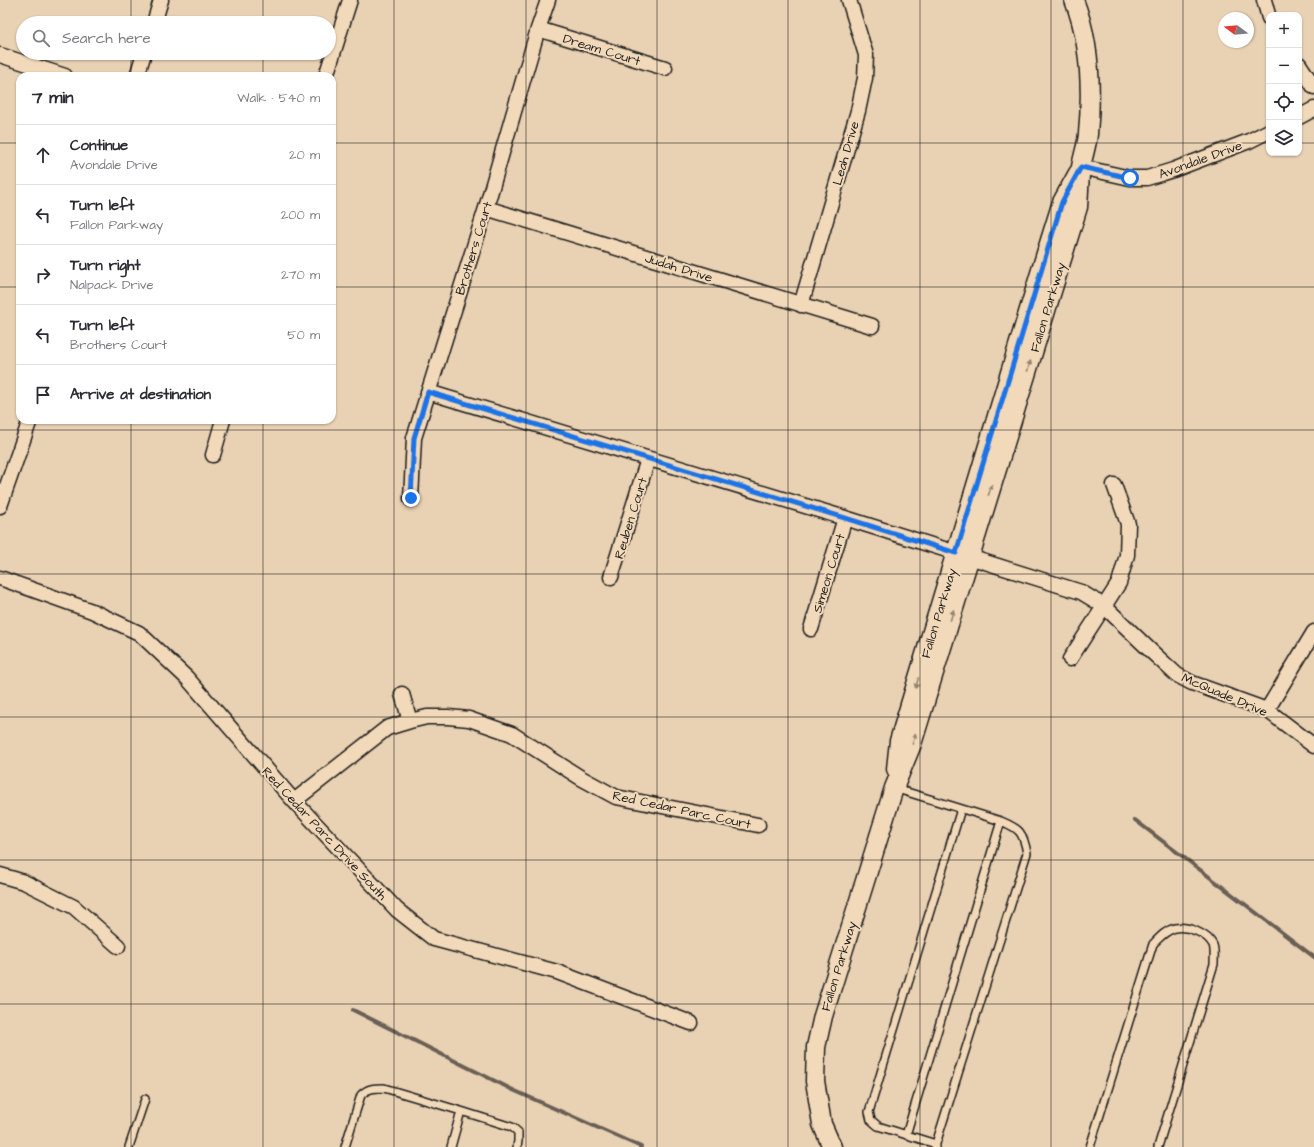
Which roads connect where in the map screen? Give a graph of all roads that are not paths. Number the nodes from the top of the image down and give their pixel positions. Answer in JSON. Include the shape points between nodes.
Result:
{"nodes":[{"id":1,"x":161,"y":0,"type":"edge"},
{"id":2,"x":350,"y":0,"type":"edge"},
{"id":3,"x":548,"y":0,"type":"edge"},
{"id":4,"x":849,"y":0,"type":"edge"},
{"id":5,"x":1074,"y":0,"type":"edge"},
{"id":6,"x":1264,"y":0,"type":"edge"},
{"id":7,"x":1267,"y":12,"type":"edge"},
{"id":8,"x":156,"y":16,"type":"edge"},
{"id":9,"x":538,"y":29,"type":"junction"},
{"id":10,"x":336,"y":44,"type":"edge"},
{"id":11,"x":0,"y":55,"type":"edge"},
{"id":12,"x":142,"y":60,"type":"edge"},
{"id":13,"x":331,"y":60,"type":"edge"},
{"id":14,"x":666,"y":68,"type":"dead end"},
{"id":15,"x":1302,"y":69,"type":"edge"},
{"id":16,"x":53,"y":72,"type":"edge"},
{"id":17,"x":139,"y":72,"type":"edge"},
{"id":18,"x":327,"y":72,"type":"edge"},
{"id":19,"x":1314,"y":87,"type":"edge"},
{"id":20,"x":1314,"y":109,"type":"edge"},
{"id":21,"x":1302,"y":115,"type":"edge"},
{"id":22,"x":1266,"y":132,"type":"edge"},
{"id":23,"x":1081,"y":167,"type":"junction"},
{"id":24,"x":486,"y":208,"type":"junction"},
{"id":25,"x":801,"y":305,"type":"junction"},
{"id":26,"x":872,"y":326,"type":"dead end"},
{"id":27,"x":428,"y":392,"type":"junction"},
{"id":28,"x":29,"y":424,"type":"edge"},
{"id":29,"x":222,"y":424,"type":"edge"},
{"id":30,"x":213,"y":454,"type":"dead end"},
{"id":31,"x":648,"y":459,"type":"junction"},
{"id":32,"x":1114,"y":485,"type":"dead end"},
{"id":33,"x":411,"y":498,"type":"dead end"},
{"id":34,"x":0,"y":506,"type":"edge"},
{"id":35,"x":845,"y":518,"type":"junction"},
{"id":36,"x":963,"y":555,"type":"junction"},
{"id":37,"x":612,"y":577,"type":"dead end"},
{"id":38,"x":0,"y":578,"type":"edge"},
{"id":39,"x":1104,"y":606,"type":"junction"},
{"id":40,"x":811,"y":628,"type":"dead end"},
{"id":41,"x":1314,"y":632,"type":"edge"},
{"id":42,"x":1070,"y":659,"type":"dead end"},
{"id":43,"x":402,"y":694,"type":"dead end"},
{"id":44,"x":1267,"y":710,"type":"junction"},
{"id":45,"x":410,"y":721,"type":"junction"},
{"id":46,"x":1314,"y":746,"type":"edge"},
{"id":47,"x":894,"y":788,"type":"junction"},
{"id":48,"x":294,"y":801,"type":"junction"},
{"id":49,"x":961,"y":809,"type":"junction"},
{"id":50,"x":1000,"y":821,"type":"junction"},
{"id":51,"x":758,"y":825,"type":"dead end"},
{"id":52,"x":0,"y":875,"type":"edge"},
{"id":53,"x":118,"y":946,"type":"dead end"},
{"id":54,"x":691,"y":1023,"type":"dead end"},
{"id":55,"x":145,"y":1099,"type":"dead end"},
{"id":56,"x":462,"y":1110,"type":"junction"},
{"id":57,"x":906,"y":1135,"type":"junction"},
{"id":58,"x":936,"y":1146,"type":"edge"},
{"id":59,"x":129,"y":1147,"type":"edge"},
{"id":60,"x":345,"y":1147,"type":"edge"},
{"id":61,"x":451,"y":1147,"type":"edge"},
{"id":62,"x":517,"y":1147,"type":"edge"},
{"id":63,"x":832,"y":1147,"type":"edge"},
{"id":64,"x":1090,"y":1147,"type":"edge"},
{"id":65,"x":1158,"y":1147,"type":"edge"}],
"edges":[{"from":1,"to":8,"type":"street"},
{"from":2,"to":10,"type":"street"},
{"from":3,"to":9,"type":"street","name":"Brothers Court"},
{"from":4,"to":25,"type":"street","name":"Leah Drive","via":[[866,55],[866,78]]},
{"from":5,"to":23,"type":"street","name":"Fallon Parkway","via":[[1087,54],[1090,104],[1088,136]]},
{"from":6,"to":7,"type":"street"},
{"from":9,"to":14,"type":"street","name":"Dream Court"},
{"from":9,"to":24,"type":"street","name":"Brothers Court"},
{"from":11,"to":16,"type":"street"},
{"from":12,"to":17,"type":"street"},
{"from":13,"to":18,"type":"street"},
{"from":15,"to":19,"type":"street"},
{"from":20,"to":21,"type":"street"},
{"from":22,"to":23,"type":"street","name":"Avondale Drive","via":[[1148,178],[1130,178]]},
{"from":23,"to":36,"type":"street","name":"Fallon Parkway","via":[[1062,202]]},
{"from":24,"to":25,"type":"street","name":"Judah Drive"},
{"from":24,"to":27,"type":"street","name":"Brothers Court"},
{"from":25,"to":26,"type":"street","name":"Judah Drive"},
{"from":27,"to":31,"type":"street","name":"McQuade Drive"},
{"from":27,"to":33,"type":"street","name":"Brothers Court","via":[[414,438]]},
{"from":28,"to":34,"type":"street"},
{"from":29,"to":30,"type":"street"},
{"from":31,"to":35,"type":"street","name":"McQuade Drive"},
{"from":31,"to":37,"type":"street","name":"Reuben Court"},
{"from":32,"to":39,"type":"street","via":[[1128,524],[1127,555],[1119,583]]},
{"from":35,"to":36,"type":"street","name":"McQuade Drive"},
{"from":35,"to":40,"type":"street","name":"Simeon Court"},
{"from":36,"to":39,"type":"street","name":"McQuade Drive","via":[[1081,592]]},
{"from":36,"to":47,"type":"street","name":"Fallon Parkway","via":[[899,741]]},
{"from":38,"to":48,"type":"street","name":"Red Cedar Parc Drive South","via":[[92,611],[139,633],[187,678]]},
{"from":39,"to":42,"type":"street"},
{"from":39,"to":44,"type":"street","name":"McQuade Drive","via":[[1177,675],[1192,683]]},
{"from":41,"to":44,"type":"street"},
{"from":43,"to":45,"type":"street"},
{"from":44,"to":46,"type":"street","name":"McQuade Drive"},
{"from":45,"to":48,"type":"street","name":"Red Cedar Parc Court","via":[[387,728]]},
{"from":45,"to":51,"type":"street","name":"Red Cedar Parc Court","via":[[427,718],[468,719],[512,734],[580,778],[616,797]]},
{"from":47,"to":49,"type":"lane"},
{"from":47,"to":63,"type":"street","name":"Fallon Parkway","via":[[829,995],[816,1047],[815,1081],[822,1124]]},
{"from":48,"to":54,"type":"street","name":"Red Cedar Parc Drive South","via":[[397,910],[434,939],[557,972]]},
{"from":49,"to":50,"type":"lane"},
{"from":49,"to":57,"type":"lane","via":[[869,1112],[878,1126]]},
{"from":50,"to":57,"type":"lane"},
{"from":50,"to":58,"type":"lane","via":[[1014,826],[1024,837],[1027,852]]},
{"from":52,"to":53,"type":"street","via":[[24,882],[74,907]]},
{"from":55,"to":59,"type":"lane"},
{"from":56,"to":60,"type":"lane","via":[[384,1088],[373,1088],[361,1095]]},
{"from":56,"to":61,"type":"lane"},
{"from":56,"to":62,"type":"lane","via":[[512,1127],[518,1132]]},
{"from":57,"to":58,"type":"lane"},
{"from":64,"to":65,"type":"lane","via":[[1153,944],[1163,934],[1175,928],[1191,929],[1205,935],[1213,946],[1214,964]]}]}
